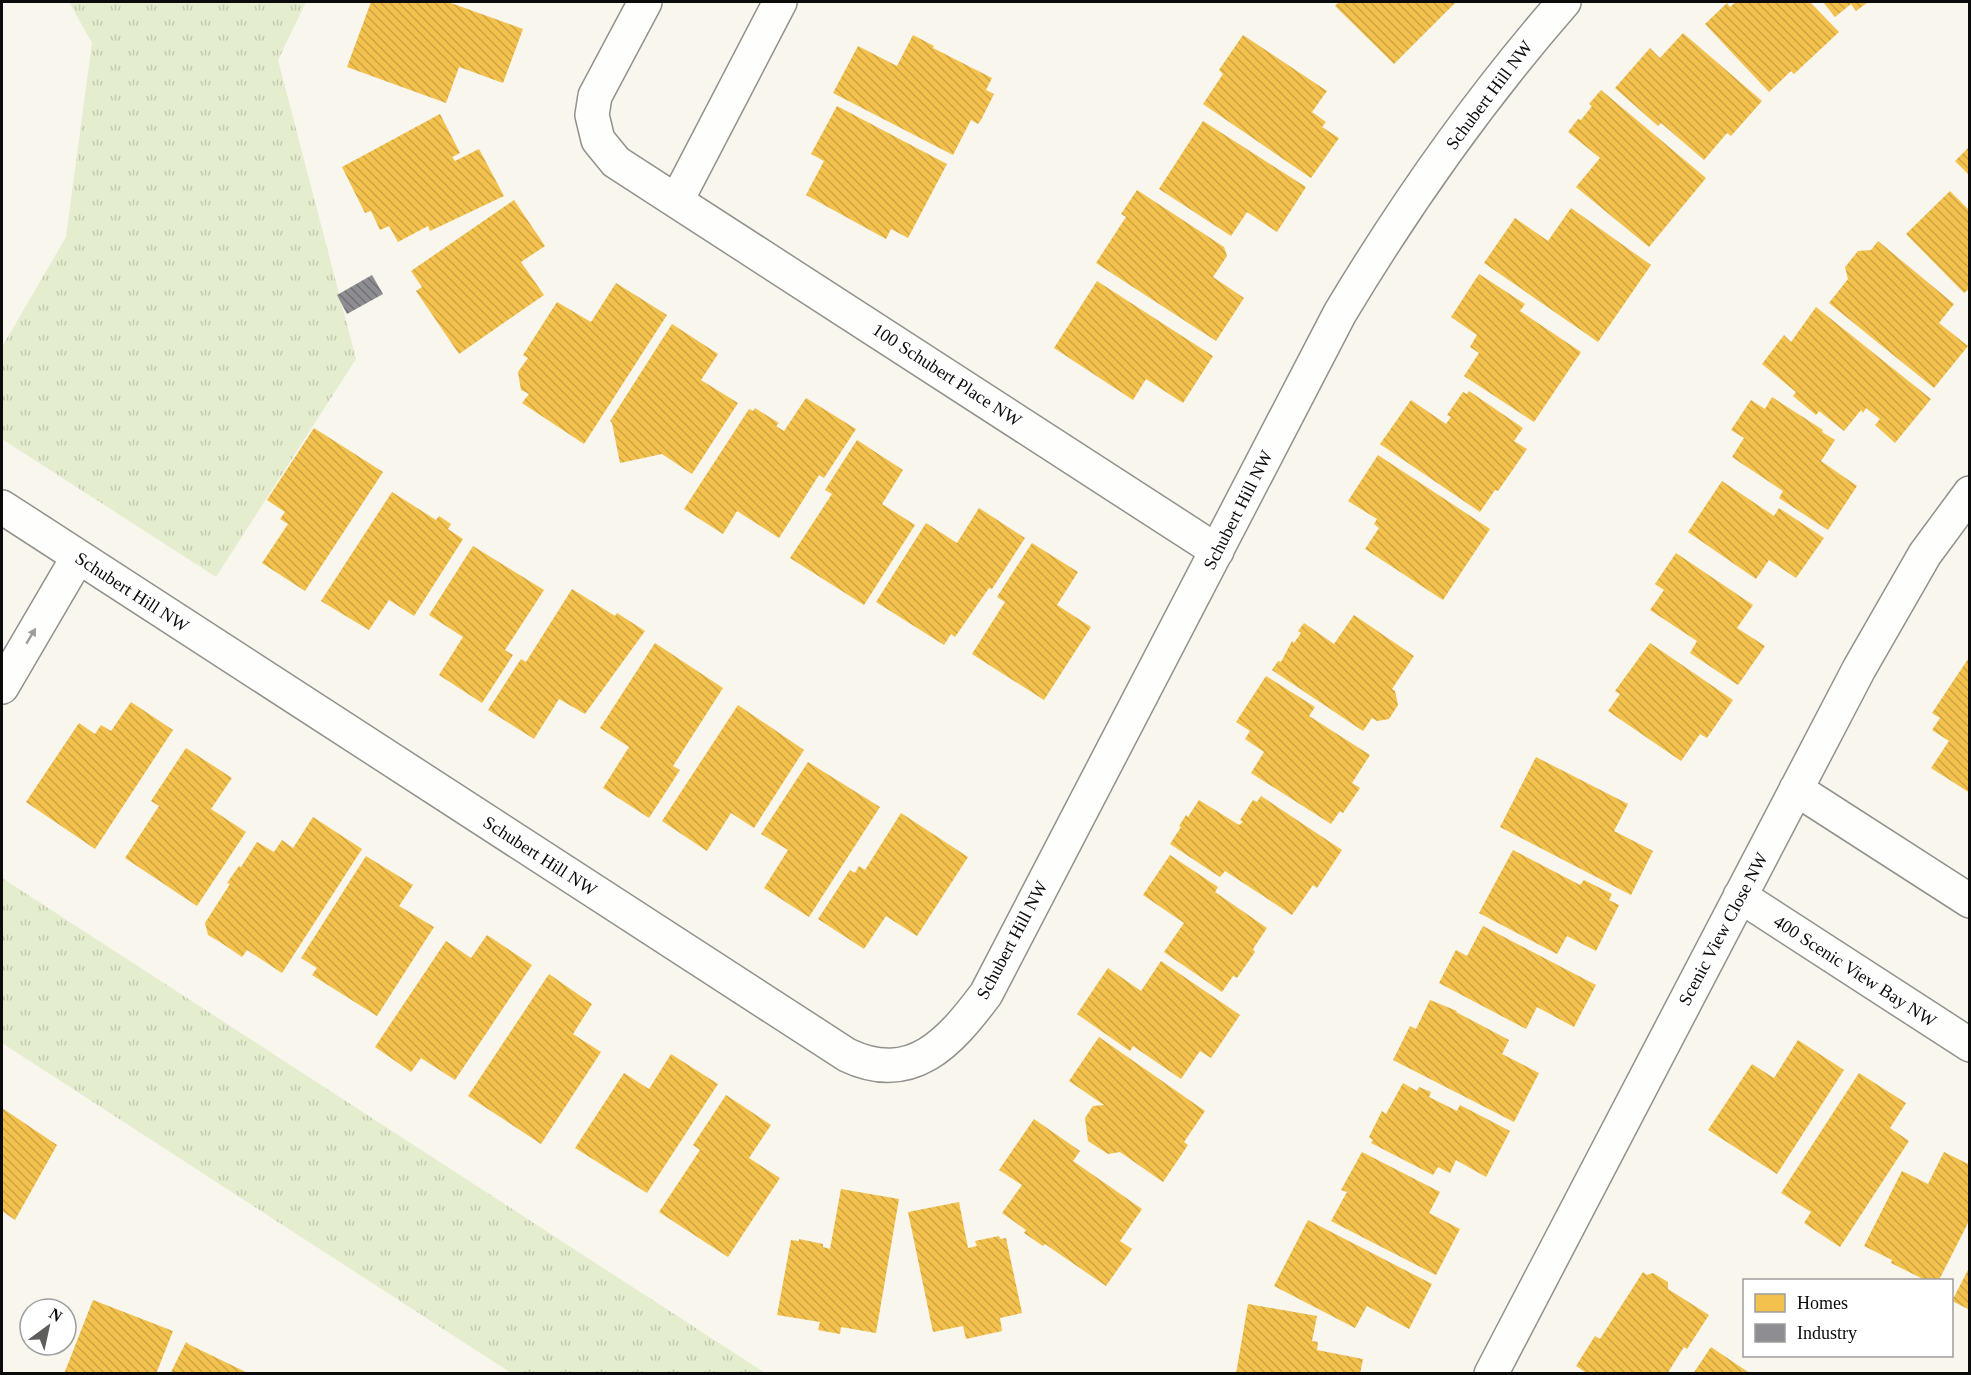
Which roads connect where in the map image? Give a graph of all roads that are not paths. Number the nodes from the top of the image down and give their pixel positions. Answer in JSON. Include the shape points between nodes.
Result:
{"nodes":[{"id":1,"x":645,"y":2,"type":"edge"},
{"id":2,"x":780,"y":2,"type":"edge"},
{"id":3,"x":1564,"y":2,"type":"edge"},
{"id":4,"x":677,"y":200,"type":"junction"},
{"id":5,"x":1970,"y":493,"type":"edge"},
{"id":6,"x":5,"y":517,"type":"edge"},
{"id":7,"x":1217,"y":551,"type":"junction"},
{"id":8,"x":78,"y":557,"type":"junction"},
{"id":9,"x":2,"y":687,"type":"edge"},
{"id":10,"x":1796,"y":789,"type":"junction"},
{"id":11,"x":1740,"y":896,"type":"junction"},
{"id":12,"x":1970,"y":901,"type":"edge"},
{"id":13,"x":1970,"y":1045,"type":"edge"},
{"id":14,"x":1491,"y":1374,"type":"edge"}],
"edges":[{"from":1,"to":4,"type":"street","name":"100 Schubert Place NW","via":[[595,96],[592,115],[598,140],[616,162]]},
{"from":2,"to":4,"type":"street"},
{"from":3,"to":7,"type":"street","name":"Schubert Hill NW","via":[[1518,54],[1438,161],[1366,270]]},
{"from":4,"to":7,"type":"street","name":"100 Schubert Place NW"},
{"from":5,"to":10,"type":"street","name":"Scenic View Close NW","via":[[1925,554]]},
{"from":6,"to":8,"type":"street","name":"Schubert Hill NW"},
{"from":7,"to":8,"type":"street","name":"Schubert Hill NW","via":[[986,994],[933,1052],[913,1062],[894,1065],[847,1055]]},
{"from":9,"to":8,"type":"street","one_way":true},
{"from":10,"to":11,"type":"street","name":"Scenic View Close NW"},
{"from":10,"to":12,"type":"street"},
{"from":11,"to":13,"type":"street","name":"400 Scenic View Bay NW"},
{"from":11,"to":14,"type":"street","name":"Scenic View Close NW"}]}
